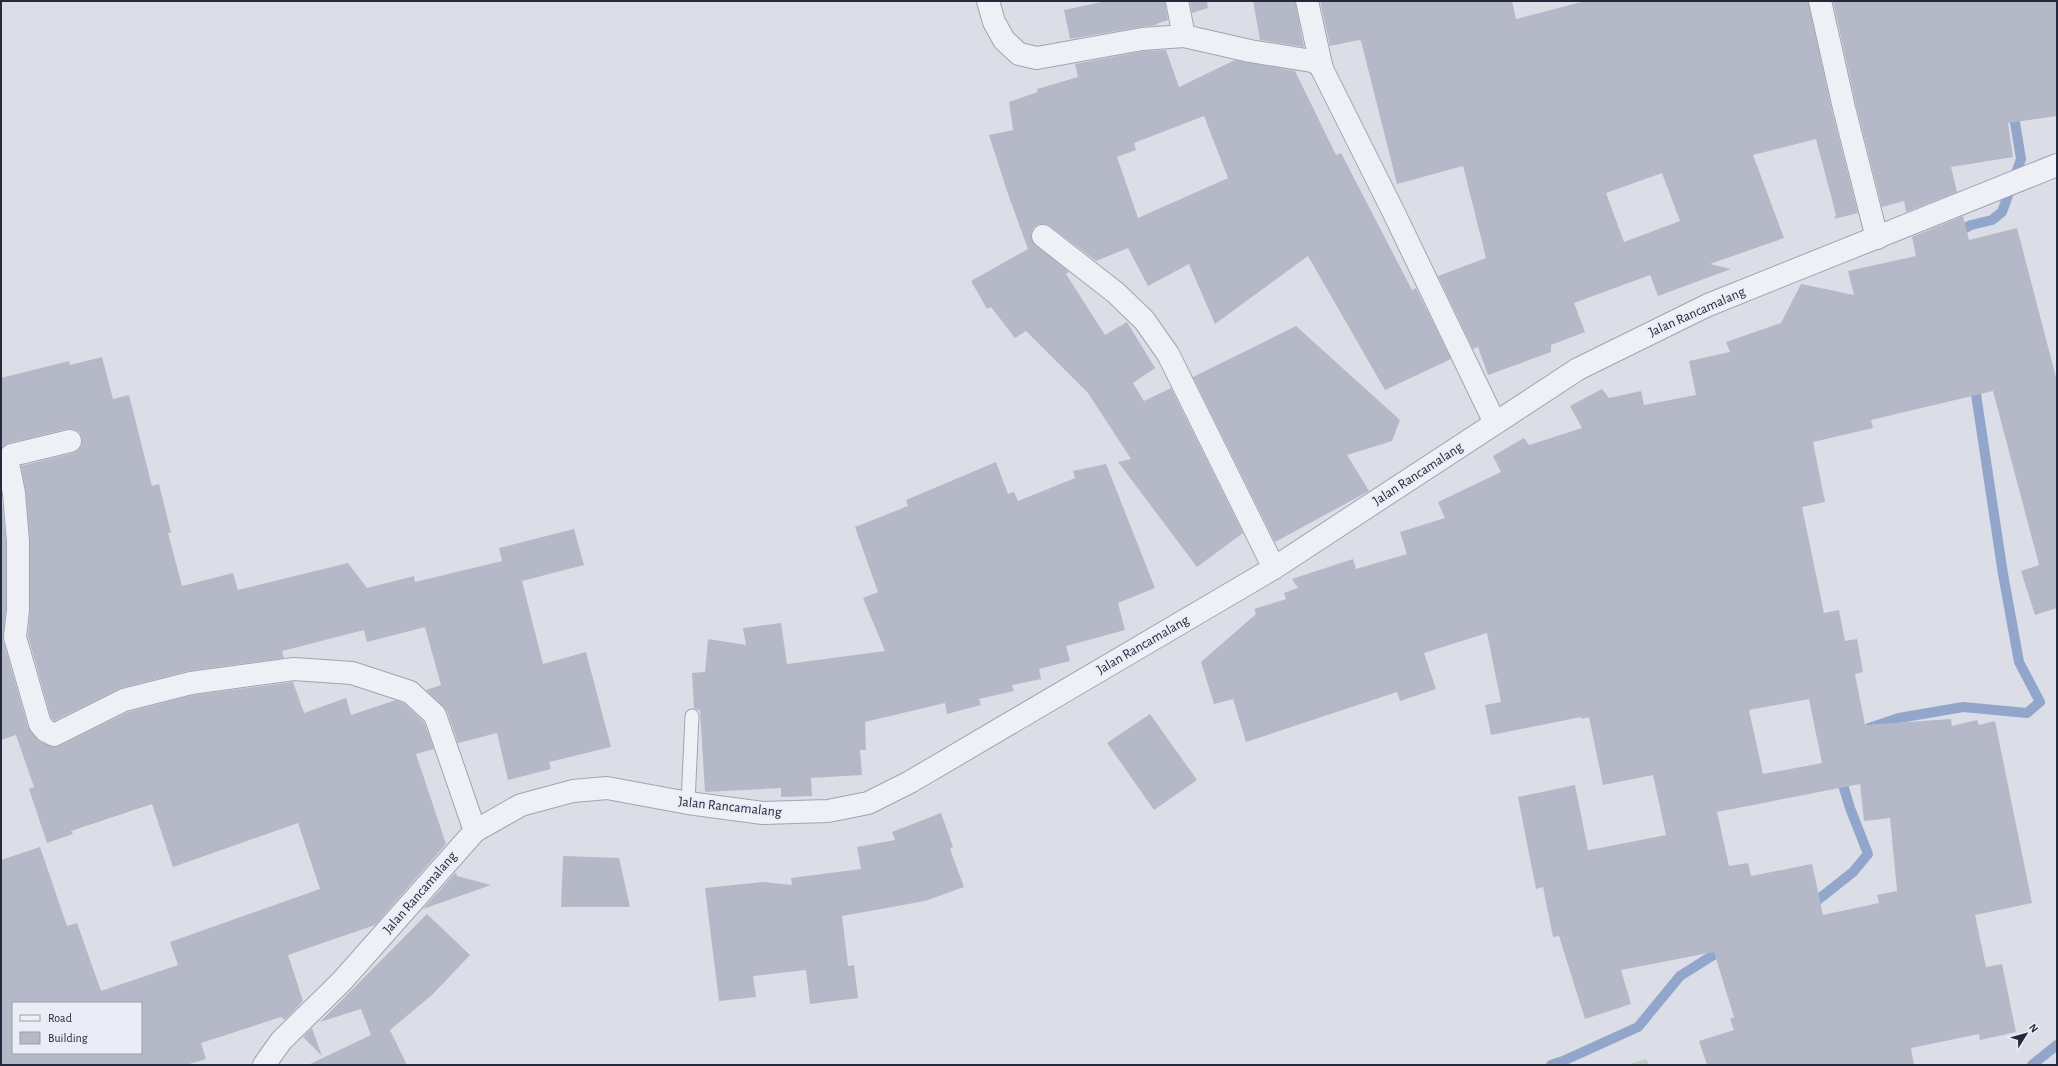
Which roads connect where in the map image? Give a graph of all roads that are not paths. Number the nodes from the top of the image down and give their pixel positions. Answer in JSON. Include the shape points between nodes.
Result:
{"nodes":[{"id":1,"x":988,"y":1,"type":"edge"},
{"id":2,"x":1177,"y":1,"type":"edge"},
{"id":3,"x":1307,"y":1,"type":"edge"},
{"id":4,"x":1820,"y":1,"type":"edge"},
{"id":5,"x":1184,"y":36,"type":"junction"},
{"id":6,"x":1322,"y":69,"type":"junction"},
{"id":7,"x":2057,"y":165,"type":"edge"},
{"id":8,"x":1043,"y":236,"type":"dead end"},
{"id":9,"x":1877,"y":238,"type":"junction"},
{"id":10,"x":1495,"y":423,"type":"junction"},
{"id":11,"x":70,"y":441,"type":"dead end"},
{"id":12,"x":1274,"y":568,"type":"junction"},
{"id":13,"x":692,"y":716,"type":"dead end"},
{"id":14,"x":688,"y":803,"type":"junction"},
{"id":15,"x":475,"y":831,"type":"junction"},
{"id":16,"x":264,"y":1065,"type":"edge"}],
"edges":[{"from":1,"to":5,"type":"street","via":[[994,22],[1004,40],[1019,54],[1037,58],[1142,39]]},
{"from":2,"to":5,"type":"street"},
{"from":3,"to":6,"type":"street"},
{"from":4,"to":9,"type":"street"},
{"from":5,"to":6,"type":"street","via":[[1312,61]]},
{"from":6,"to":10,"type":"street"},
{"from":7,"to":9,"type":"street","name":"Jalan Rancamalang"},
{"from":8,"to":12,"type":"street","via":[[1116,293],[1144,320],[1168,354]]},
{"from":9,"to":10,"type":"street","name":"Jalan Rancamalang","via":[[1712,303],[1655,330],[1578,369]]},
{"from":10,"to":12,"type":"street","name":"Jalan Rancamalang"},
{"from":11,"to":15,"type":"street","via":[[12,455],[7,459],[14,493],[18,541],[18,610],[15,637],[40,724],[46,731],[54,735],[124,700],[191,683],[294,669],[352,673],[410,692],[435,714]]},
{"from":12,"to":14,"type":"street","name":"Jalan Rancamalang","via":[[910,782],[868,803],[828,811],[763,813]]},
{"from":13,"to":14,"type":"lane"},
{"from":14,"to":15,"type":"street","name":"Jalan Rancamalang","via":[[607,788],[573,791],[521,805]]},
{"from":15,"to":16,"type":"street","name":"Jalan Rancamalang","via":[[342,982],[281,1041]]}]}
